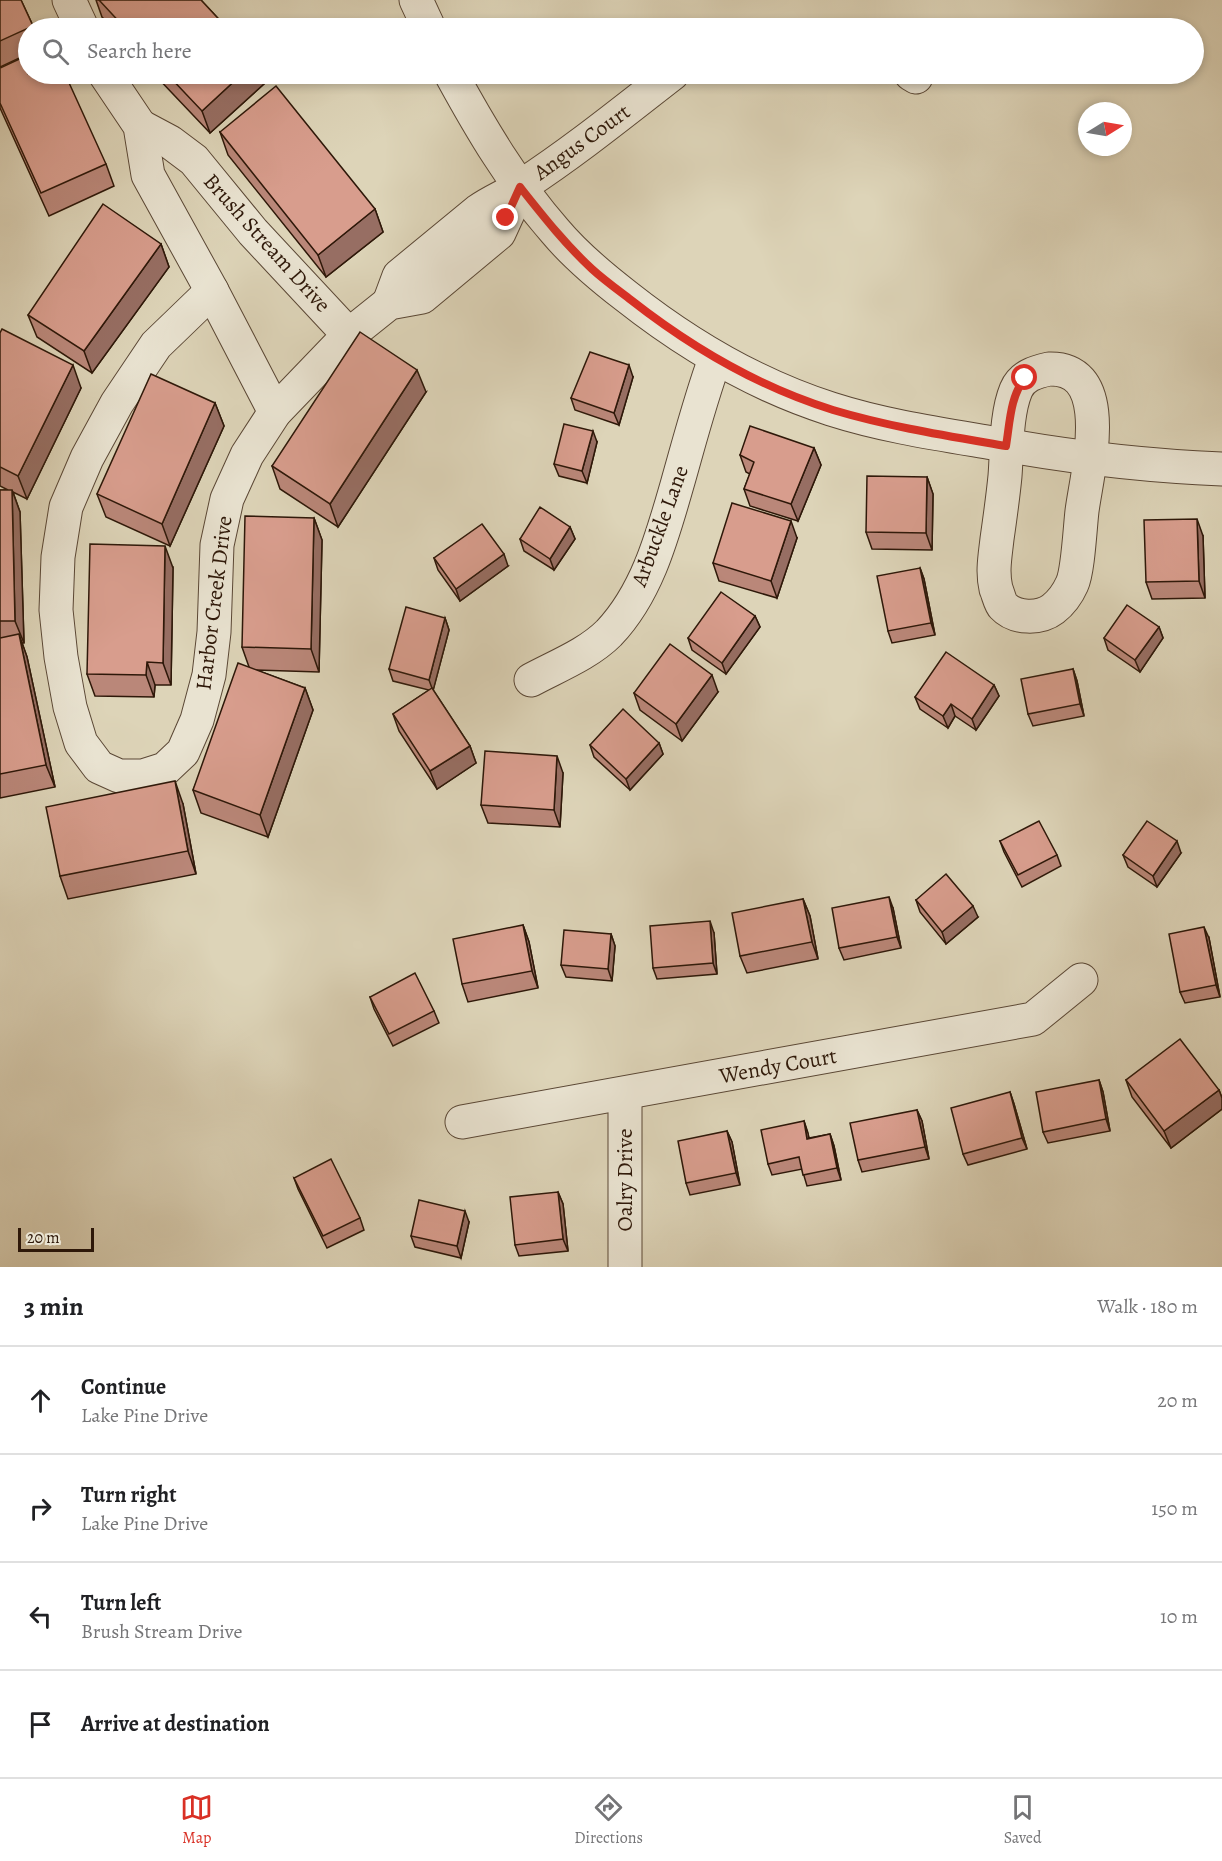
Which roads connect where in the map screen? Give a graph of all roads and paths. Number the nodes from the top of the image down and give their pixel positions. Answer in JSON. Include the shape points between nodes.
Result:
{"nodes":[{"id":1,"x":69,"y":0,"type":"edge"},
{"id":2,"x":416,"y":0,"type":"edge"},
{"id":3,"x":77,"y":18,"type":"edge"},
{"id":4,"x":424,"y":18,"type":"edge"},
{"id":5,"x":112,"y":84,"type":"edge"},
{"id":6,"x":456,"y":84,"type":"edge"},
{"id":7,"x":659,"y":84,"type":"edge"},
{"id":8,"x":140,"y":126,"type":"junction"},
{"id":9,"x":520,"y":187,"type":"junction"},
{"id":10,"x":212,"y":291,"type":"junction"},
{"id":11,"x":350,"y":335,"type":"junction"},
{"id":12,"x":715,"y":359,"type":"junction"},
{"id":13,"x":275,"y":412,"type":"junction"},
{"id":14,"x":1006,"y":446,"type":"junction"},
{"id":15,"x":1090,"y":459,"type":"junction"},
{"id":16,"x":1222,"y":469,"type":"edge"},
{"id":17,"x":531,"y":680,"type":"dead end"},
{"id":18,"x":1081,"y":980,"type":"dead end"},
{"id":19,"x":625,"y":1094,"type":"junction"},
{"id":20,"x":462,"y":1122,"type":"dead end"},
{"id":21,"x":625,"y":1267,"type":"edge"}],
"edges":[{"from":1,"to":3,"type":"street"},
{"from":2,"to":4,"type":"street"},
{"from":5,"to":8,"type":"street","name":"Brush Stream Drive"},
{"from":6,"to":9,"type":"street"},
{"from":7,"to":9,"type":"street","name":"Angus Court"},
{"from":8,"to":10,"type":"street","name":"Brush Stream Drive","via":[[148,175]]},
{"from":8,"to":11,"type":"street","name":"Brush Stream Drive","via":[[194,160],[253,232]]},
{"from":9,"to":11,"type":"street","via":[[478,211],[399,276],[389,303]]},
{"from":9,"to":12,"type":"street","via":[[593,271]]},
{"from":10,"to":13,"type":"street","name":"Brush Stream Drive"},
{"from":10,"to":13,"type":"street","name":"Harbor Creek Drive","via":[[156,345],[117,403],[66,507],[58,557],[56,610],[61,657],[81,743],[99,767],[119,776],[143,776],[165,769],[183,752],[197,720],[209,675],[217,545],[226,499],[247,455]]},
{"from":11,"to":13,"type":"street","name":"Harbor Creek Drive"},
{"from":12,"to":14,"type":"street","via":[[833,410],[902,428]]},
{"from":12,"to":17,"type":"street","name":"Arbuckle Lane","via":[[666,522],[650,568],[627,612],[586,651]]},
{"from":14,"to":15,"type":"street"},
{"from":14,"to":15,"type":"street","via":[[1017,389],[1034,372],[1061,369],[1075,376],[1090,400]]},
{"from":14,"to":15,"type":"street","via":[[993,567],[1003,606],[1018,615],[1033,617],[1052,611],[1074,581]]},
{"from":15,"to":16,"type":"street"},
{"from":18,"to":19,"type":"street","name":"Wendy Court","via":[[1033,1019]]},
{"from":19,"to":20,"type":"street","name":"Wendy Court"},
{"from":19,"to":21,"type":"street","name":"Oalry Drive"}]}
